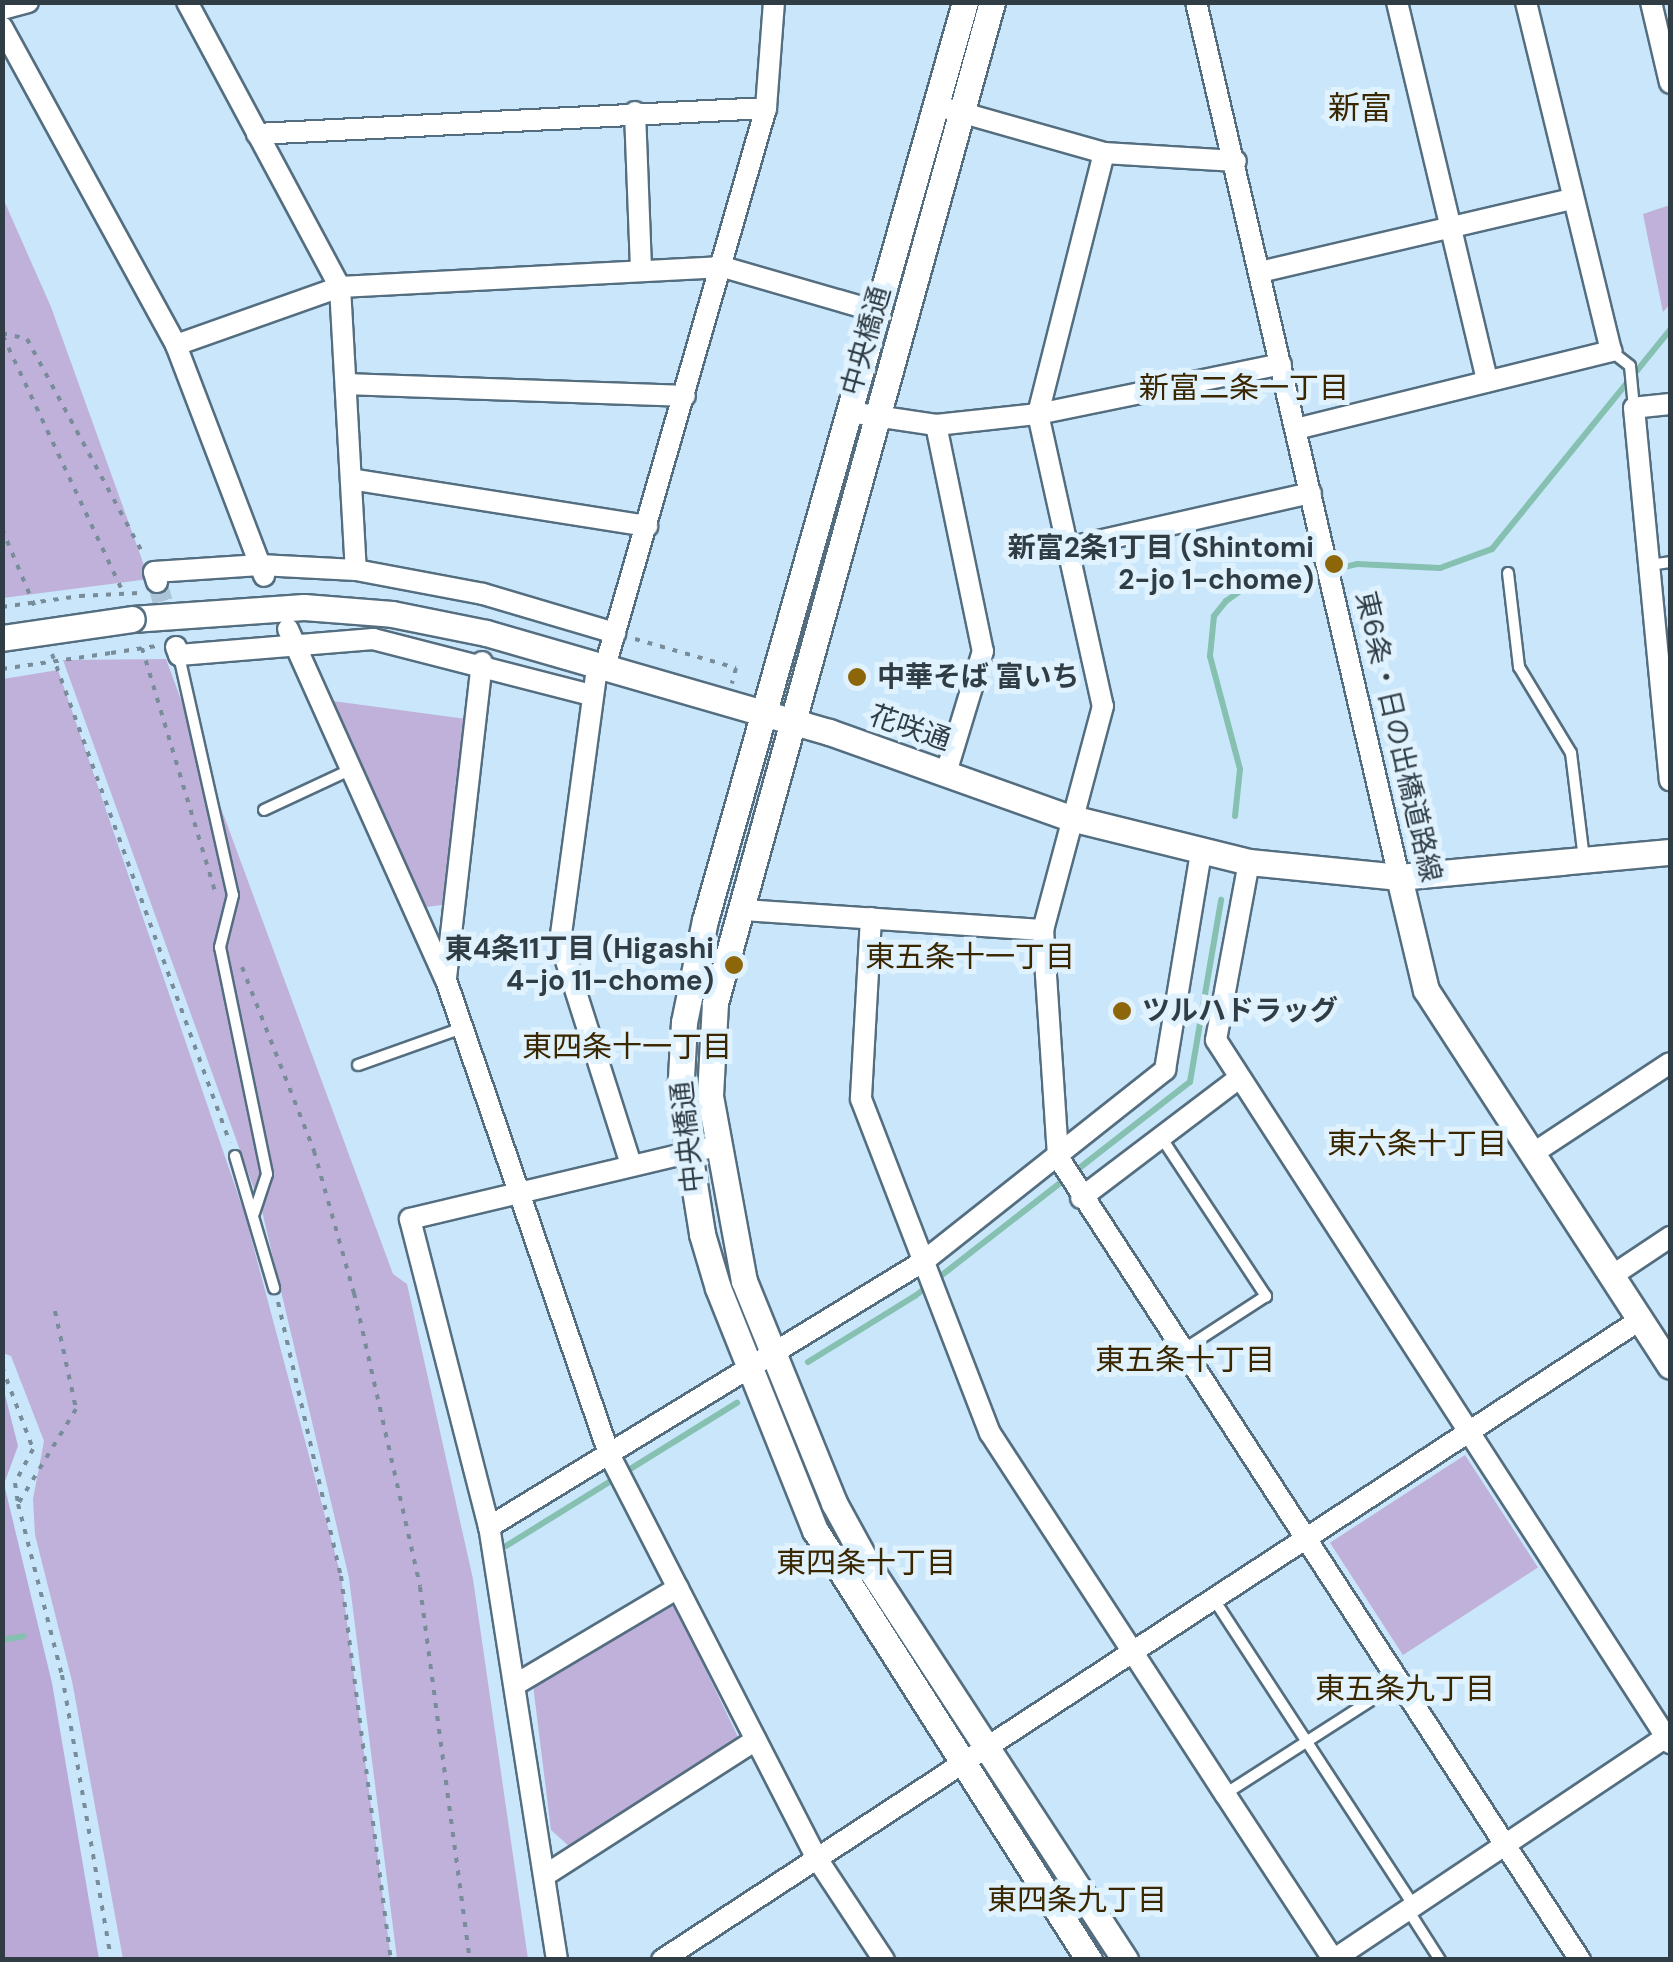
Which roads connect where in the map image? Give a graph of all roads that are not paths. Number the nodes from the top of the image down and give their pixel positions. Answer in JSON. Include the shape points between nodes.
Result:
{"nodes":[{"id":1,"x":28,"y":2,"type":"edge"},
{"id":2,"x":186,"y":2,"type":"edge"},
{"id":3,"x":774,"y":2,"type":"edge"},
{"id":4,"x":965,"y":2,"type":"edge"},
{"id":5,"x":992,"y":2,"type":"edge"},
{"id":6,"x":1196,"y":2,"type":"edge"},
{"id":7,"x":1397,"y":2,"type":"edge"},
{"id":8,"x":1526,"y":2,"type":"edge"},
{"id":9,"x":1651,"y":2,"type":"edge"},
{"id":10,"x":2,"y":8,"type":"edge"},
{"id":11,"x":2,"y":27,"type":"edge"},
{"id":12,"x":1670,"y":83,"type":"edge"},
{"id":13,"x":766,"y":108,"type":"junction"},
{"id":14,"x":949,"y":110,"type":"junction"},
{"id":15,"x":635,"y":112,"type":"junction"},
{"id":16,"x":258,"y":134,"type":"junction"},
{"id":17,"x":1104,"y":153,"type":"junction"},
{"id":18,"x":1236,"y":161,"type":"junction"},
{"id":19,"x":1572,"y":199,"type":"junction"},
{"id":20,"x":1450,"y":228,"type":"junction"},
{"id":21,"x":722,"y":267,"type":"junction"},
{"id":22,"x":641,"y":271,"type":"junction"},
{"id":23,"x":1260,"y":272,"type":"junction"},
{"id":24,"x":340,"y":287,"type":"junction"},
{"id":25,"x":875,"y":311,"type":"junction"},
{"id":26,"x":176,"y":345,"type":"junction"},
{"id":27,"x":1611,"y":351,"type":"junction"},
{"id":28,"x":1281,"y":364,"type":"junction"},
{"id":29,"x":1486,"y":381,"type":"junction"},
{"id":30,"x":348,"y":384,"type":"junction"},
{"id":31,"x":685,"y":396,"type":"junction"},
{"id":32,"x":1633,"y":399,"type":"junction"},
{"id":33,"x":1670,"y":404,"type":"edge"},
{"id":34,"x":849,"y":412,"type":"junction"},
{"id":35,"x":1038,"y":414,"type":"junction"},
{"id":36,"x":875,"y":418,"type":"junction"},
{"id":37,"x":936,"y":424,"type":"junction"},
{"id":38,"x":1296,"y":429,"type":"junction"},
{"id":39,"x":356,"y":480,"type":"junction"},
{"id":40,"x":1311,"y":493,"type":"junction"},
{"id":41,"x":647,"y":526,"type":"junction"},
{"id":42,"x":1068,"y":548,"type":"junction"},
{"id":43,"x":1660,"y":563,"type":"edge"},
{"id":44,"x":356,"y":570,"type":"junction"},
{"id":45,"x":262,"y":571,"type":"junction"},
{"id":46,"x":1508,"y":572,"type":"dead end"},
{"id":47,"x":155,"y":577,"type":"road end"},
{"id":48,"x":291,"y":635,"type":"junction"},
{"id":49,"x":2,"y":638,"type":"edge"},
{"id":50,"x":613,"y":638,"type":"junction"},
{"id":51,"x":178,"y":651,"type":"joint"},
{"id":52,"x":482,"y":662,"type":"junction"},
{"id":53,"x":601,"y":669,"type":"junction"},
{"id":54,"x":591,"y":694,"type":"junction"},
{"id":55,"x":762,"y":716,"type":"junction"},
{"id":56,"x":791,"y":723,"type":"junction"},
{"id":57,"x":352,"y":769,"type":"junction"},
{"id":58,"x":946,"y":773,"type":"junction"},
{"id":59,"x":1670,"y":780,"type":"edge"},
{"id":60,"x":264,"y":810,"type":"dead end"},
{"id":61,"x":1071,"y":818,"type":"junction"},
{"id":62,"x":1202,"y":852,"type":"junction"},
{"id":63,"x":1670,"y":852,"type":"edge"},
{"id":64,"x":1584,"y":860,"type":"junction"},
{"id":65,"x":1249,"y":862,"type":"junction"},
{"id":66,"x":1399,"y":877,"type":"junction"},
{"id":67,"x":742,"y":910,"type":"junction"},
{"id":68,"x":871,"y":918,"type":"junction"},
{"id":69,"x":1043,"y":930,"type":"junction"},
{"id":70,"x":446,"y":980,"type":"junction"},
{"id":71,"x":462,"y":1028,"type":"junction"},
{"id":72,"x":1670,"y":1063,"type":"edge"},
{"id":73,"x":358,"y":1065,"type":"dead end"},
{"id":74,"x":1238,"y":1079,"type":"junction"},
{"id":75,"x":1161,"y":1137,"type":"junction"},
{"id":76,"x":716,"y":1146,"type":"junction"},
{"id":77,"x":688,"y":1152,"type":"junction"},
{"id":78,"x":1532,"y":1154,"type":"junction"},
{"id":79,"x":235,"y":1156,"type":"road end"},
{"id":80,"x":1061,"y":1162,"type":"junction"},
{"id":81,"x":631,"y":1165,"type":"junction"},
{"id":82,"x":1078,"y":1193,"type":"junction"},
{"id":83,"x":520,"y":1194,"type":"junction"},
{"id":84,"x":254,"y":1213,"type":"junction"},
{"id":85,"x":1670,"y":1237,"type":"edge"},
{"id":86,"x":1613,"y":1276,"type":"junction"},
{"id":87,"x":929,"y":1277,"type":"junction"},
{"id":88,"x":274,"y":1288,"type":"road end"},
{"id":89,"x":1641,"y":1319,"type":"junction"},
{"id":90,"x":771,"y":1351,"type":"junction"},
{"id":91,"x":1181,"y":1352,"type":"junction"},
{"id":92,"x":747,"y":1366,"type":"junction"},
{"id":93,"x":1670,"y":1366,"type":"edge"},
{"id":94,"x":1468,"y":1435,"type":"junction"},
{"id":95,"x":617,"y":1469,"type":"junction"},
{"id":96,"x":489,"y":1527,"type":"junction"},
{"id":97,"x":1306,"y":1543,"type":"junction"},
{"id":98,"x":678,"y":1588,"type":"junction"},
{"id":99,"x":1215,"y":1601,"type":"junction"},
{"id":100,"x":1134,"y":1654,"type":"junction"},
{"id":101,"x":518,"y":1683,"type":"junction"},
{"id":102,"x":1398,"y":1683,"type":"junction"},
{"id":103,"x":1669,"y":1738,"type":"edge"},
{"id":104,"x":756,"y":1740,"type":"junction"},
{"id":105,"x":1306,"y":1741,"type":"junction"},
{"id":106,"x":987,"y":1748,"type":"junction"},
{"id":107,"x":962,"y":1764,"type":"junction"},
{"id":108,"x":1225,"y":1794,"type":"junction"},
{"id":109,"x":1505,"y":1846,"type":"junction"},
{"id":110,"x":818,"y":1860,"type":"junction"},
{"id":111,"x":546,"y":1874,"type":"junction"},
{"id":112,"x":1411,"y":1908,"type":"junction"},
{"id":113,"x":557,"y":1960,"type":"edge"},
{"id":114,"x":662,"y":1960,"type":"edge"},
{"id":115,"x":884,"y":1960,"type":"edge"},
{"id":116,"x":1089,"y":1960,"type":"edge"},
{"id":117,"x":1124,"y":1960,"type":"edge"},
{"id":118,"x":1440,"y":1960,"type":"edge"},
{"id":119,"x":1580,"y":1960,"type":"edge"}],
"edges":[{"from":1,"to":10,"type":"street"},
{"from":2,"to":16,"type":"street"},
{"from":3,"to":13,"type":"street"},
{"from":4,"to":14,"type":"street","name":"中央橋通"},
{"from":5,"to":14,"type":"street","name":"中央橋通"},
{"from":6,"to":18,"type":"street","name":"東6条・日の出橋道路線"},
{"from":7,"to":20,"type":"street"},
{"from":8,"to":19,"type":"street"},
{"from":9,"to":12,"type":"street"},
{"from":11,"to":26,"type":"street"},
{"from":13,"to":15,"type":"street"},
{"from":13,"to":21,"type":"street"},
{"from":14,"to":17,"type":"street"},
{"from":14,"to":25,"type":"street","name":"中央橋通"},
{"from":14,"to":36,"type":"street","name":"中央橋通"},
{"from":15,"to":16,"type":"street"},
{"from":15,"to":22,"type":"street"},
{"from":16,"to":24,"type":"street"},
{"from":17,"to":18,"type":"street"},
{"from":17,"to":35,"type":"street"},
{"from":18,"to":23,"type":"street","name":"東6条・日の出橋道路線"},
{"from":19,"to":20,"type":"street"},
{"from":19,"to":27,"type":"street"},
{"from":20,"to":23,"type":"street"},
{"from":20,"to":29,"type":"street"},
{"from":21,"to":22,"type":"street"},
{"from":21,"to":25,"type":"street"},
{"from":21,"to":31,"type":"street"},
{"from":22,"to":24,"type":"street"},
{"from":23,"to":28,"type":"street","name":"東6条・日の出橋道路線"},
{"from":24,"to":26,"type":"street"},
{"from":24,"to":30,"type":"street"},
{"from":25,"to":34,"type":"street","name":"中央橋通"},
{"from":26,"to":45,"type":"street"},
{"from":27,"to":29,"type":"street"},
{"from":27,"to":32,"type":"lane","via":[[1630,366]]},
{"from":28,"to":35,"type":"street"},
{"from":28,"to":38,"type":"street","name":"東6条・日の出橋道路線"},
{"from":29,"to":38,"type":"street"},
{"from":30,"to":31,"type":"street"},
{"from":30,"to":39,"type":"street"},
{"from":31,"to":41,"type":"street"},
{"from":32,"to":33,"type":"street"},
{"from":32,"to":43,"type":"street"},
{"from":34,"to":36,"type":"street"},
{"from":34,"to":55,"type":"street","name":"中央橋通"},
{"from":35,"to":37,"type":"street"},
{"from":35,"to":42,"type":"street"},
{"from":36,"to":37,"type":"street"},
{"from":36,"to":56,"type":"street","name":"中央橋通"},
{"from":37,"to":58,"type":"street","via":[[983,652]]},
{"from":38,"to":40,"type":"street","name":"東6条・日の出橋道路線"},
{"from":39,"to":41,"type":"street"},
{"from":39,"to":44,"type":"street"},
{"from":40,"to":42,"type":"street"},
{"from":40,"to":66,"type":"street","name":"東6条・日の出橋道路線"},
{"from":41,"to":50,"type":"street"},
{"from":42,"to":61,"type":"street","via":[[1103,706]]},
{"from":43,"to":59,"type":"street"},
{"from":44,"to":45,"type":"street"},
{"from":44,"to":50,"type":"street","via":[[483,594]]},
{"from":45,"to":47,"type":"street"},
{"from":46,"to":64,"type":"lane","via":[[1519,667],[1571,754]]},
{"from":48,"to":51,"type":"street"},
{"from":48,"to":52,"type":"street","via":[[373,639]]},
{"from":48,"to":57,"type":"street"},
{"from":49,"to":53,"type":"street","name":"花咲通","bridge":true,"via":[[268,607],[392,614],[486,633]]},
{"from":50,"to":53,"type":"street"},
{"from":51,"to":84,"type":"lane","via":[[233,894],[221,954],[267,1174]]},
{"from":52,"to":54,"type":"street"},
{"from":52,"to":70,"type":"street"},
{"from":53,"to":54,"type":"street"},
{"from":53,"to":55,"type":"street","name":"花咲通"},
{"from":54,"to":81,"type":"street","via":[[560,942]]},
{"from":55,"to":56,"type":"street","name":"花咲通"},
{"from":55,"to":77,"type":"street","name":"中央橋通","via":[[684,1022],[680,1096]]},
{"from":56,"to":58,"type":"street","name":"花咲通"},
{"from":56,"to":67,"type":"street","name":"中央橋通"},
{"from":57,"to":60,"type":"lane"},
{"from":57,"to":70,"type":"street"},
{"from":58,"to":61,"type":"street","name":"花咲通"},
{"from":61,"to":62,"type":"street","name":"花咲通"},
{"from":61,"to":69,"type":"street"},
{"from":62,"to":65,"type":"street","name":"花咲通"},
{"from":62,"to":80,"type":"street","via":[[1165,1070]]},
{"from":63,"to":64,"type":"street","name":"花咲通"},
{"from":64,"to":66,"type":"street","name":"花咲通"},
{"from":65,"to":66,"type":"street","name":"花咲通"},
{"from":65,"to":74,"type":"street","via":[[1216,1040]]},
{"from":66,"to":78,"type":"street","name":"東6条・日の出橋道路線","via":[[1426,990]]},
{"from":67,"to":68,"type":"street"},
{"from":67,"to":76,"type":"street","name":"中央橋通","via":[[715,1002],[710,1096]]},
{"from":68,"to":69,"type":"street"},
{"from":68,"to":87,"type":"street","via":[[861,1099]]},
{"from":69,"to":80,"type":"street"},
{"from":70,"to":71,"type":"street"},
{"from":71,"to":73,"type":"lane"},
{"from":71,"to":83,"type":"street"},
{"from":72,"to":78,"type":"street"},
{"from":74,"to":75,"type":"street"},
{"from":74,"to":94,"type":"street"},
{"from":75,"to":82,"type":"street"},
{"from":75,"to":91,"type":"lane","via":[[1266,1296]]},
{"from":76,"to":77,"type":"street"},
{"from":76,"to":90,"type":"street","name":"中央橋通","via":[[744,1281]]},
{"from":77,"to":81,"type":"street"},
{"from":77,"to":92,"type":"street","name":"中央橋通","via":[[702,1234]]},
{"from":78,"to":86,"type":"street","name":"東6条・日の出橋道路線"},
{"from":79,"to":84,"type":"lane"},
{"from":80,"to":82,"type":"street"},
{"from":80,"to":87,"type":"street"},
{"from":81,"to":83,"type":"street"},
{"from":82,"to":91,"type":"street"},
{"from":83,"to":95,"type":"street"},
{"from":83,"to":96,"type":"street","via":[[410,1218]]},
{"from":84,"to":88,"type":"lane"},
{"from":85,"to":86,"type":"street"},
{"from":86,"to":89,"type":"street","name":"東6条・日の出橋道路線"},
{"from":87,"to":90,"type":"street"},
{"from":87,"to":100,"type":"street","via":[[990,1433]]},
{"from":89,"to":93,"type":"street","name":"東6条・日の出橋道路線"},
{"from":89,"to":94,"type":"street"},
{"from":90,"to":92,"type":"street"},
{"from":90,"to":106,"type":"street","name":"中央橋通","via":[[860,1551]]},
{"from":91,"to":97,"type":"street"},
{"from":92,"to":95,"type":"street"},
{"from":92,"to":107,"type":"street","name":"中央橋通","via":[[823,1544]]},
{"from":94,"to":97,"type":"street"},
{"from":94,"to":103,"type":"street"},
{"from":95,"to":96,"type":"street"},
{"from":95,"to":98,"type":"street"},
{"from":96,"to":101,"type":"street"},
{"from":97,"to":99,"type":"street"},
{"from":97,"to":102,"type":"street"},
{"from":98,"to":101,"type":"street"},
{"from":98,"to":104,"type":"street"},
{"from":99,"to":100,"type":"street"},
{"from":99,"to":105,"type":"lane"},
{"from":100,"to":106,"type":"street"},
{"from":100,"to":108,"type":"street"},
{"from":101,"to":111,"type":"street"},
{"from":102,"to":105,"type":"lane"},
{"from":102,"to":109,"type":"street"},
{"from":103,"to":109,"type":"street"},
{"from":104,"to":110,"type":"street"},
{"from":104,"to":111,"type":"street"},
{"from":105,"to":108,"type":"lane"},
{"from":105,"to":112,"type":"lane"},
{"from":106,"to":107,"type":"street"},
{"from":106,"to":117,"type":"street","name":"中央橋通"},
{"from":107,"to":110,"type":"street"},
{"from":107,"to":116,"type":"street","name":"中央橋通"},
{"from":108,"to":112,"type":"street","via":[[1333,1960]]},
{"from":109,"to":112,"type":"street"},
{"from":109,"to":119,"type":"street"},
{"from":110,"to":114,"type":"street"},
{"from":110,"to":115,"type":"street"},
{"from":111,"to":113,"type":"street"},
{"from":112,"to":118,"type":"lane"}]}
